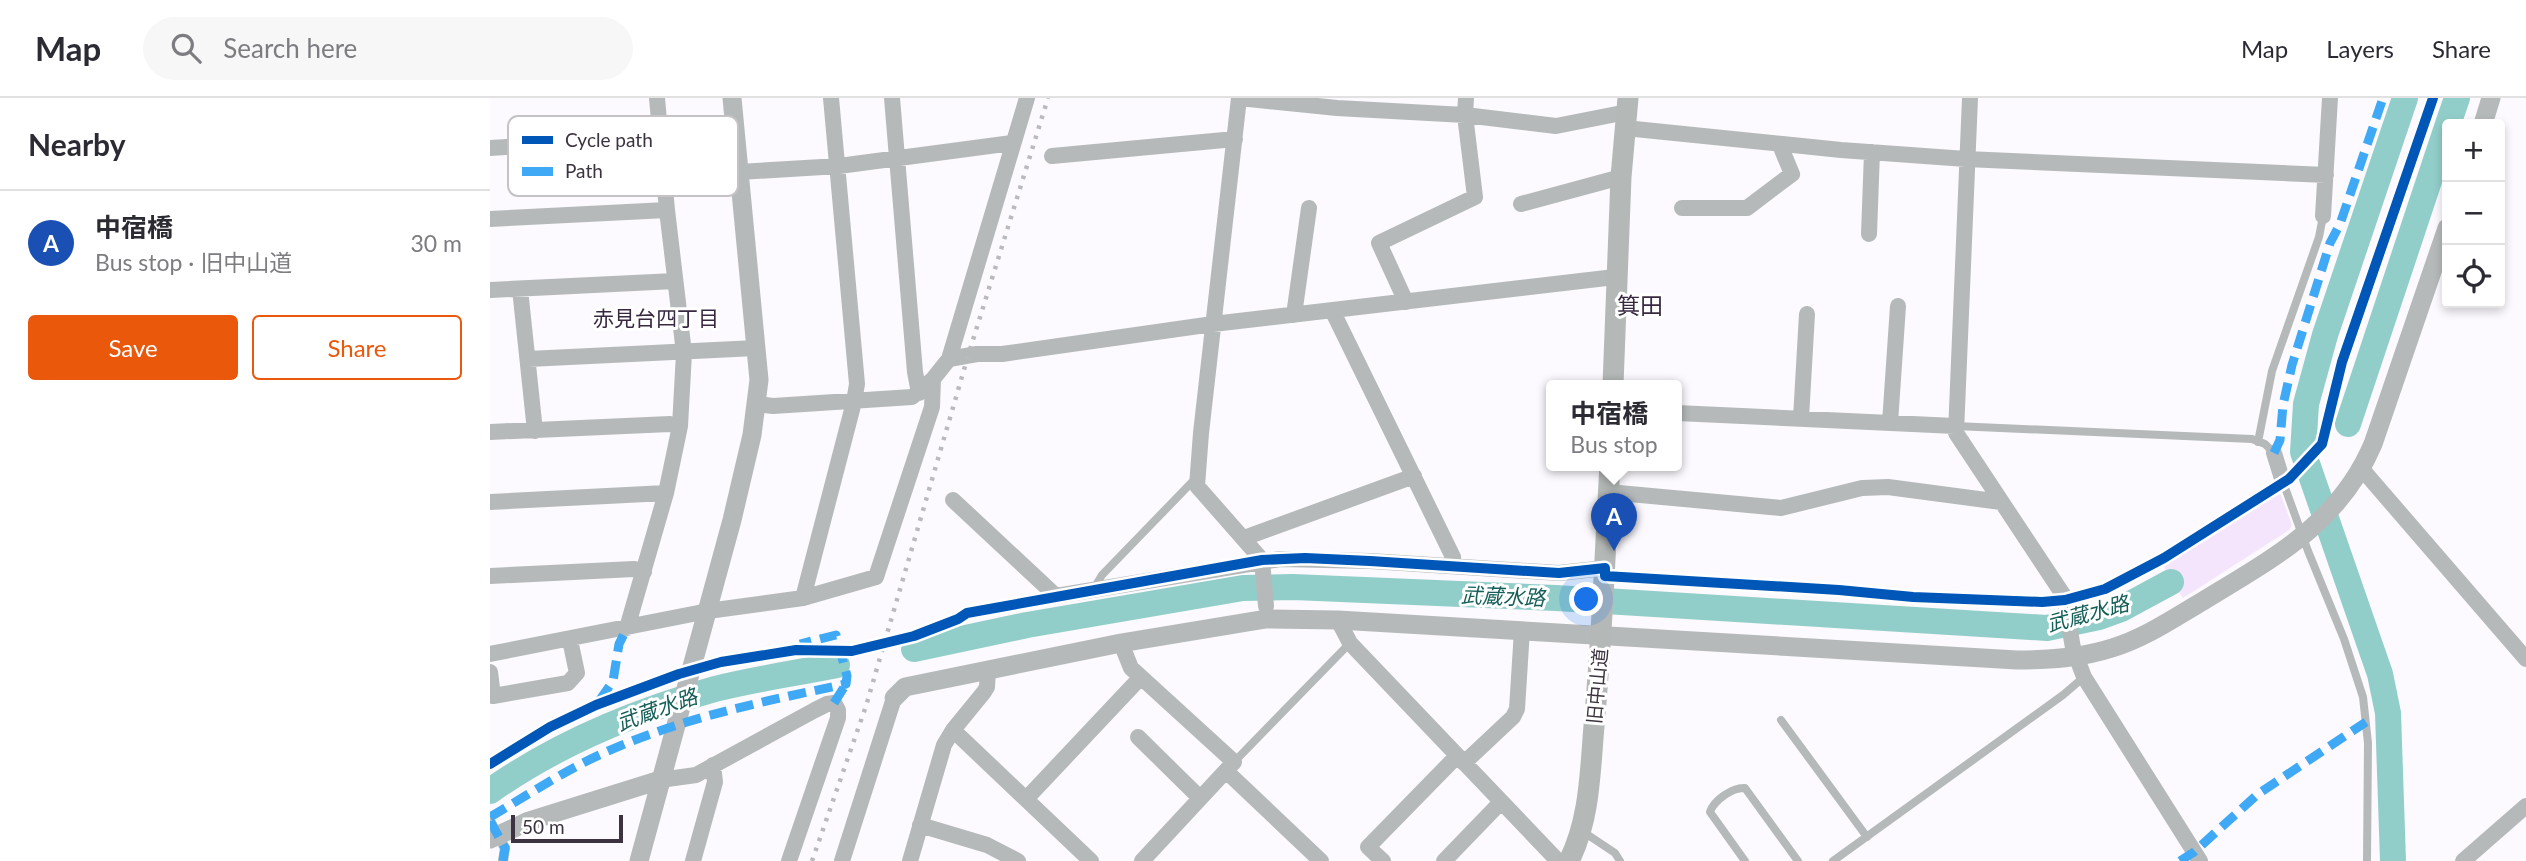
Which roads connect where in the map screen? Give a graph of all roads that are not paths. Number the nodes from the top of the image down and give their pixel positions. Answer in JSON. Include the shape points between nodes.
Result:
{"nodes":[{"id":1,"x":657,"y":98,"type":"edge"},
{"id":2,"x":732,"y":98,"type":"edge"},
{"id":3,"x":831,"y":98,"type":"edge"},
{"id":4,"x":892,"y":98,"type":"edge"},
{"id":5,"x":1027,"y":98,"type":"edge"},
{"id":6,"x":1239,"y":98,"type":"edge"},
{"id":7,"x":1466,"y":98,"type":"edge"},
{"id":8,"x":1970,"y":98,"type":"edge"},
{"id":9,"x":2330,"y":98,"type":"edge"},
{"id":10,"x":2491,"y":98,"type":"edge"},
{"id":11,"x":1337,"y":103,"type":"edge"},
{"id":12,"x":1627,"y":113,"type":"edge"},
{"id":13,"x":1465,"y":115,"type":"junction"},
{"id":14,"x":659,"y":116,"type":"edge"},
{"id":15,"x":734,"y":116,"type":"edge"},
{"id":16,"x":2485,"y":119,"type":"edge"},
{"id":17,"x":1235,"y":139,"type":"junction"},
{"id":18,"x":1013,"y":143,"type":"junction"},
{"id":19,"x":1780,"y":145,"type":"junction"},
{"id":20,"x":508,"y":147,"type":"edge"},
{"id":21,"x":490,"y":148,"type":"edge"},
{"id":22,"x":1872,"y":152,"type":"junction"},
{"id":23,"x":1052,"y":156,"type":"dead end"},
{"id":24,"x":897,"y":158,"type":"junction"},
{"id":25,"x":1966,"y":159,"type":"junction"},
{"id":26,"x":738,"y":161,"type":"edge"},
{"id":27,"x":839,"y":166,"type":"junction"},
{"id":28,"x":739,"y":172,"type":"junction"},
{"id":29,"x":2326,"y":175,"type":"junction"},
{"id":30,"x":1620,"y":177,"type":"junction"},
{"id":31,"x":666,"y":196,"type":"edge"},
{"id":32,"x":1521,"y":204,"type":"dead end"},
{"id":33,"x":1309,"y":208,"type":"dead end"},
{"id":34,"x":1682,"y":208,"type":"dead end"},
{"id":35,"x":667,"y":210,"type":"junction"},
{"id":36,"x":2323,"y":216,"type":"joint"},
{"id":37,"x":490,"y":219,"type":"edge"},
{"id":38,"x":1869,"y":233,"type":"dead end"},
{"id":39,"x":2442,"y":243,"type":"edge"},
{"id":40,"x":1615,"y":277,"type":"junction"},
{"id":41,"x":675,"y":281,"type":"junction"},
{"id":42,"x":520,"y":289,"type":"junction"},
{"id":43,"x":490,"y":290,"type":"edge"},
{"id":44,"x":1406,"y":302,"type":"junction"},
{"id":45,"x":1898,"y":306,"type":"dead end"},
{"id":46,"x":1332,"y":310,"type":"junction"},
{"id":47,"x":1807,"y":314,"type":"dead end"},
{"id":48,"x":1294,"y":315,"type":"junction"},
{"id":49,"x":1213,"y":324,"type":"junction"},
{"id":50,"x":756,"y":348,"type":"junction"},
{"id":51,"x":684,"y":353,"type":"junction"},
{"id":52,"x":527,"y":359,"type":"junction"},
{"id":53,"x":949,"y":359,"type":"junction"},
{"id":54,"x":933,"y":379,"type":"junction"},
{"id":55,"x":1613,"y":380,"type":"edge"},
{"id":56,"x":919,"y":393,"type":"junction"},
{"id":57,"x":854,"y":402,"type":"junction"},
{"id":58,"x":757,"y":404,"type":"junction"},
{"id":59,"x":1682,"y":413,"type":"edge"},
{"id":60,"x":1801,"y":418,"type":"junction"},
{"id":61,"x":1890,"y":423,"type":"junction"},
{"id":62,"x":680,"y":426,"type":"junction"},
{"id":63,"x":1955,"y":426,"type":"junction"},
{"id":64,"x":535,"y":430,"type":"junction"},
{"id":65,"x":490,"y":432,"type":"edge"},
{"id":66,"x":2258,"y":442,"type":"junction"},
{"id":67,"x":2274,"y":453,"type":"joint"},
{"id":68,"x":2361,"y":468,"type":"junction"},
{"id":69,"x":1610,"y":471,"type":"edge"},
{"id":70,"x":1198,"y":476,"type":"junction"},
{"id":71,"x":1414,"y":477,"type":"junction"},
{"id":72,"x":2283,"y":482,"type":"junction"},
{"id":73,"x":1608,"y":492,"type":"junction"},
{"id":74,"x":666,"y":493,"type":"junction"},
{"id":75,"x":953,"y":500,"type":"dead end"},
{"id":76,"x":490,"y":502,"type":"edge"},
{"id":77,"x":2001,"y":502,"type":"junction"},
{"id":78,"x":2307,"y":534,"type":"junction"},
{"id":79,"x":1244,"y":538,"type":"junction"},
{"id":80,"x":1263,"y":566,"type":"junction"},
{"id":81,"x":1454,"y":566,"type":"junction"},
{"id":82,"x":644,"y":572,"type":"junction"},
{"id":83,"x":1605,"y":575,"type":"junction"},
{"id":84,"x":490,"y":576,"type":"edge"},
{"id":85,"x":1093,"y":590,"type":"junction"},
{"id":86,"x":1056,"y":596,"type":"junction"},
{"id":87,"x":803,"y":597,"type":"junction"},
{"id":88,"x":2066,"y":604,"type":"junction"},
{"id":89,"x":708,"y":611,"type":"junction"},
{"id":90,"x":1266,"y":612,"type":"junction"},
{"id":91,"x":967,"y":613,"type":"dead end"},
{"id":92,"x":1338,"y":620,"type":"junction"},
{"id":93,"x":627,"y":628,"type":"junction"},
{"id":94,"x":1522,"y":630,"type":"junction"},
{"id":95,"x":1602,"y":631,"type":"junction"},
{"id":96,"x":570,"y":640,"type":"junction"},
{"id":97,"x":1350,"y":642,"type":"junction"},
{"id":98,"x":1121,"y":643,"type":"junction"},
{"id":99,"x":2074,"y":651,"type":"junction"},
{"id":100,"x":490,"y":654,"type":"edge"},
{"id":101,"x":2526,"y":659,"type":"edge"},
{"id":102,"x":988,"y":670,"type":"junction"},
{"id":103,"x":490,"y":673,"type":"edge"},
{"id":104,"x":1140,"y":677,"type":"junction"},
{"id":105,"x":2084,"y":677,"type":"junction"},
{"id":106,"x":894,"y":698,"type":"joint"},
{"id":107,"x":1780,"y":720,"type":"dead end"},
{"id":108,"x":953,"y":730,"type":"junction"},
{"id":109,"x":1138,"y":737,"type":"dead end"},
{"id":110,"x":1460,"y":760,"type":"junction"},
{"id":111,"x":713,"y":765,"type":"junction"},
{"id":112,"x":1230,"y":767,"type":"junction"},
{"id":113,"x":661,"y":775,"type":"junction"},
{"id":114,"x":1027,"y":798,"type":"junction"},
{"id":115,"x":1200,"y":798,"type":"junction"},
{"id":116,"x":1501,"y":802,"type":"junction"},
{"id":117,"x":2526,"y":806,"type":"edge"},
{"id":118,"x":490,"y":821,"type":"edge"},
{"id":119,"x":920,"y":825,"type":"junction"},
{"id":120,"x":1582,"y":831,"type":"junction"},
{"id":121,"x":1867,"y":837,"type":"junction"},
{"id":122,"x":497,"y":844,"type":"edge"},
{"id":123,"x":503,"y":861,"type":"edge"},
{"id":124,"x":639,"y":861,"type":"edge"},
{"id":125,"x":694,"y":861,"type":"edge"},
{"id":126,"x":789,"y":861,"type":"edge"},
{"id":127,"x":842,"y":861,"type":"edge"},
{"id":128,"x":910,"y":861,"type":"edge"},
{"id":129,"x":1017,"y":861,"type":"edge"},
{"id":130,"x":1091,"y":861,"type":"edge"},
{"id":131,"x":1142,"y":861,"type":"edge"},
{"id":132,"x":1321,"y":861,"type":"edge"},
{"id":133,"x":1382,"y":861,"type":"edge"},
{"id":134,"x":1444,"y":861,"type":"edge"},
{"id":135,"x":1558,"y":861,"type":"edge"},
{"id":136,"x":1569,"y":861,"type":"edge"},
{"id":137,"x":1620,"y":861,"type":"edge"},
{"id":138,"x":1745,"y":861,"type":"edge"},
{"id":139,"x":1798,"y":861,"type":"edge"},
{"id":140,"x":1833,"y":861,"type":"edge"},
{"id":141,"x":2200,"y":861,"type":"edge"},
{"id":142,"x":2367,"y":861,"type":"edge"},
{"id":143,"x":2463,"y":861,"type":"edge"}],
"edges":[{"from":1,"to":14,"type":"street"},
{"from":2,"to":15,"type":"street"},
{"from":3,"to":27,"type":"street"},
{"from":4,"to":24,"type":"street"},
{"from":5,"to":18,"type":"street"},
{"from":6,"to":11,"type":"street"},
{"from":6,"to":17,"type":"street"},
{"from":7,"to":13,"type":"street"},
{"from":8,"to":25,"type":"street"},
{"from":9,"to":29,"type":"street"},
{"from":10,"to":16,"type":"street"},
{"from":11,"to":13,"type":"street"},
{"from":12,"to":13,"type":"street","via":[[1556,126]]},
{"from":12,"to":19,"type":"street"},
{"from":12,"to":30,"type":"main road"},
{"from":13,"to":44,"type":"street","via":[[1475,197],[1379,243]]},
{"from":17,"to":23,"type":"street"},
{"from":17,"to":49,"type":"street"},
{"from":18,"to":24,"type":"street"},
{"from":18,"to":53,"type":"street"},
{"from":19,"to":22,"type":"street"},
{"from":19,"to":34,"type":"street","via":[[1792,174],[1747,208]]},
{"from":20,"to":21,"type":"street"},
{"from":22,"to":25,"type":"street"},
{"from":22,"to":38,"type":"street"},
{"from":24,"to":27,"type":"street"},
{"from":24,"to":56,"type":"street"},
{"from":25,"to":29,"type":"street"},
{"from":25,"to":63,"type":"street"},
{"from":26,"to":28,"type":"street"},
{"from":27,"to":28,"type":"street"},
{"from":27,"to":57,"type":"street","via":[[857,384]]},
{"from":28,"to":50,"type":"street"},
{"from":29,"to":36,"type":"street"},
{"from":30,"to":32,"type":"street"},
{"from":30,"to":40,"type":"main road"},
{"from":31,"to":35,"type":"street"},
{"from":33,"to":48,"type":"street"},
{"from":35,"to":37,"type":"street"},
{"from":35,"to":41,"type":"street"},
{"from":36,"to":66,"type":"lane","via":[[2274,364]]},
{"from":39,"to":68,"type":"street","via":[[2389,401]]},
{"from":40,"to":44,"type":"street"},
{"from":40,"to":55,"type":"main road"},
{"from":41,"to":42,"type":"street"},
{"from":41,"to":51,"type":"street"},
{"from":42,"to":43,"type":"street"},
{"from":42,"to":52,"type":"street"},
{"from":44,"to":46,"type":"street"},
{"from":45,"to":61,"type":"street"},
{"from":46,"to":48,"type":"street"},
{"from":46,"to":71,"type":"street"},
{"from":47,"to":60,"type":"street"},
{"from":48,"to":49,"type":"street"},
{"from":49,"to":53,"type":"street"},
{"from":49,"to":70,"type":"street"},
{"from":50,"to":51,"type":"street"},
{"from":50,"to":58,"type":"street"},
{"from":51,"to":52,"type":"street"},
{"from":51,"to":62,"type":"street"},
{"from":52,"to":64,"type":"street"},
{"from":53,"to":54,"type":"street"},
{"from":54,"to":56,"type":"street"},
{"from":54,"to":87,"type":"street","via":[[932,407],[876,577]]},
{"from":56,"to":57,"type":"street"},
{"from":57,"to":58,"type":"street"},
{"from":57,"to":87,"type":"street"},
{"from":58,"to":89,"type":"street"},
{"from":59,"to":60,"type":"street"},
{"from":60,"to":61,"type":"street"},
{"from":61,"to":63,"type":"street"},
{"from":62,"to":64,"type":"street"},
{"from":62,"to":74,"type":"street"},
{"from":63,"to":66,"type":"lane"},
{"from":63,"to":77,"type":"street"},
{"from":64,"to":65,"type":"street"},
{"from":66,"to":67,"type":"lane"},
{"from":67,"to":72,"type":"street"},
{"from":68,"to":78,"type":"street","via":[[2333,509]]},
{"from":68,"to":101,"type":"street"},
{"from":69,"to":73,"type":"main road","name":"旧中山道"},
{"from":70,"to":79,"type":"street","via":[[1197,486]]},
{"from":70,"to":85,"type":"lane","via":[[1102,575]]},
{"from":71,"to":79,"type":"street"},
{"from":71,"to":81,"type":"street"},
{"from":72,"to":78,"type":"lane"},
{"from":72,"to":88,"type":"lane","via":[[2117,584]]},
{"from":73,"to":77,"type":"street","via":[[1780,508],[1862,488],[1888,487]]},
{"from":73,"to":83,"type":"main road","name":"旧中山道"},
{"from":74,"to":76,"type":"street"},
{"from":74,"to":82,"type":"street"},
{"from":75,"to":86,"type":"street"},
{"from":77,"to":88,"type":"street"},
{"from":78,"to":99,"type":"street","via":[[2147,634],[2109,649]]},
{"from":78,"to":142,"type":"lane","via":[[2363,697],[2368,743]]},
{"from":79,"to":80,"type":"street"},
{"from":80,"to":81,"type":"street","via":[[1305,558]]},
{"from":80,"to":85,"type":"street"},
{"from":80,"to":90,"type":"street"},
{"from":81,"to":83,"type":"street"},
{"from":82,"to":84,"type":"street"},
{"from":82,"to":93,"type":"street"},
{"from":83,"to":88,"type":"lane"},
{"from":83,"to":95,"type":"main road","name":"旧中山道"},
{"from":85,"to":86,"type":"street"},
{"from":86,"to":91,"type":"lane"},
{"from":87,"to":89,"type":"street"},
{"from":88,"to":99,"type":"street"},
{"from":89,"to":93,"type":"street"},
{"from":89,"to":113,"type":"street"},
{"from":90,"to":92,"type":"street"},
{"from":90,"to":98,"type":"street"},
{"from":92,"to":94,"type":"street"},
{"from":92,"to":97,"type":"street"},
{"from":93,"to":96,"type":"street"},
{"from":94,"to":95,"type":"street"},
{"from":94,"to":110,"type":"street","via":[[1517,709]]},
{"from":95,"to":99,"type":"street","via":[[2017,660]]},
{"from":95,"to":120,"type":"main road","name":"旧中山道"},
{"from":96,"to":100,"type":"street"},
{"from":96,"to":103,"type":"street","via":[[577,673],[568,683],[493,696]]},
{"from":97,"to":110,"type":"street"},
{"from":97,"to":112,"type":"lane"},
{"from":98,"to":102,"type":"street"},
{"from":98,"to":104,"type":"street"},
{"from":99,"to":105,"type":"street"},
{"from":102,"to":106,"type":"street","via":[[905,687]]},
{"from":102,"to":108,"type":"street","via":[[987,687]]},
{"from":104,"to":112,"type":"street"},
{"from":104,"to":114,"type":"street"},
{"from":105,"to":121,"type":"lane"},
{"from":105,"to":141,"type":"street"},
{"from":106,"to":127,"type":"street"},
{"from":107,"to":121,"type":"lane"},
{"from":108,"to":114,"type":"street"},
{"from":108,"to":119,"type":"street","via":[[944,745]]},
{"from":109,"to":115,"type":"street"},
{"from":110,"to":116,"type":"street"},
{"from":110,"to":133,"type":"street","via":[[1368,847]]},
{"from":111,"to":113,"type":"street","via":[[696,775]]},
{"from":111,"to":125,"type":"street","via":[[715,782]]},
{"from":111,"to":126,"type":"street","via":[[834,704],[838,718]]},
{"from":112,"to":115,"type":"street"},
{"from":112,"to":132,"type":"street"},
{"from":113,"to":122,"type":"street","via":[[500,832]]},
{"from":113,"to":124,"type":"street"},
{"from":114,"to":130,"type":"street"},
{"from":115,"to":131,"type":"street"},
{"from":116,"to":134,"type":"street"},
{"from":116,"to":135,"type":"street"},
{"from":117,"to":143,"type":"street"},
{"from":118,"to":122,"type":"street","bridge":true},
{"from":119,"to":128,"type":"street"},
{"from":119,"to":129,"type":"street","via":[[987,845]]},
{"from":120,"to":136,"type":"main road","name":"旧中山道"},
{"from":120,"to":137,"type":"lane"},
{"from":121,"to":140,"type":"lane"},
{"from":122,"to":123,"type":"street"},
{"from":138,"to":139,"type":"lane","via":[[1710,812],[1736,788],[1745,788]]}]}
